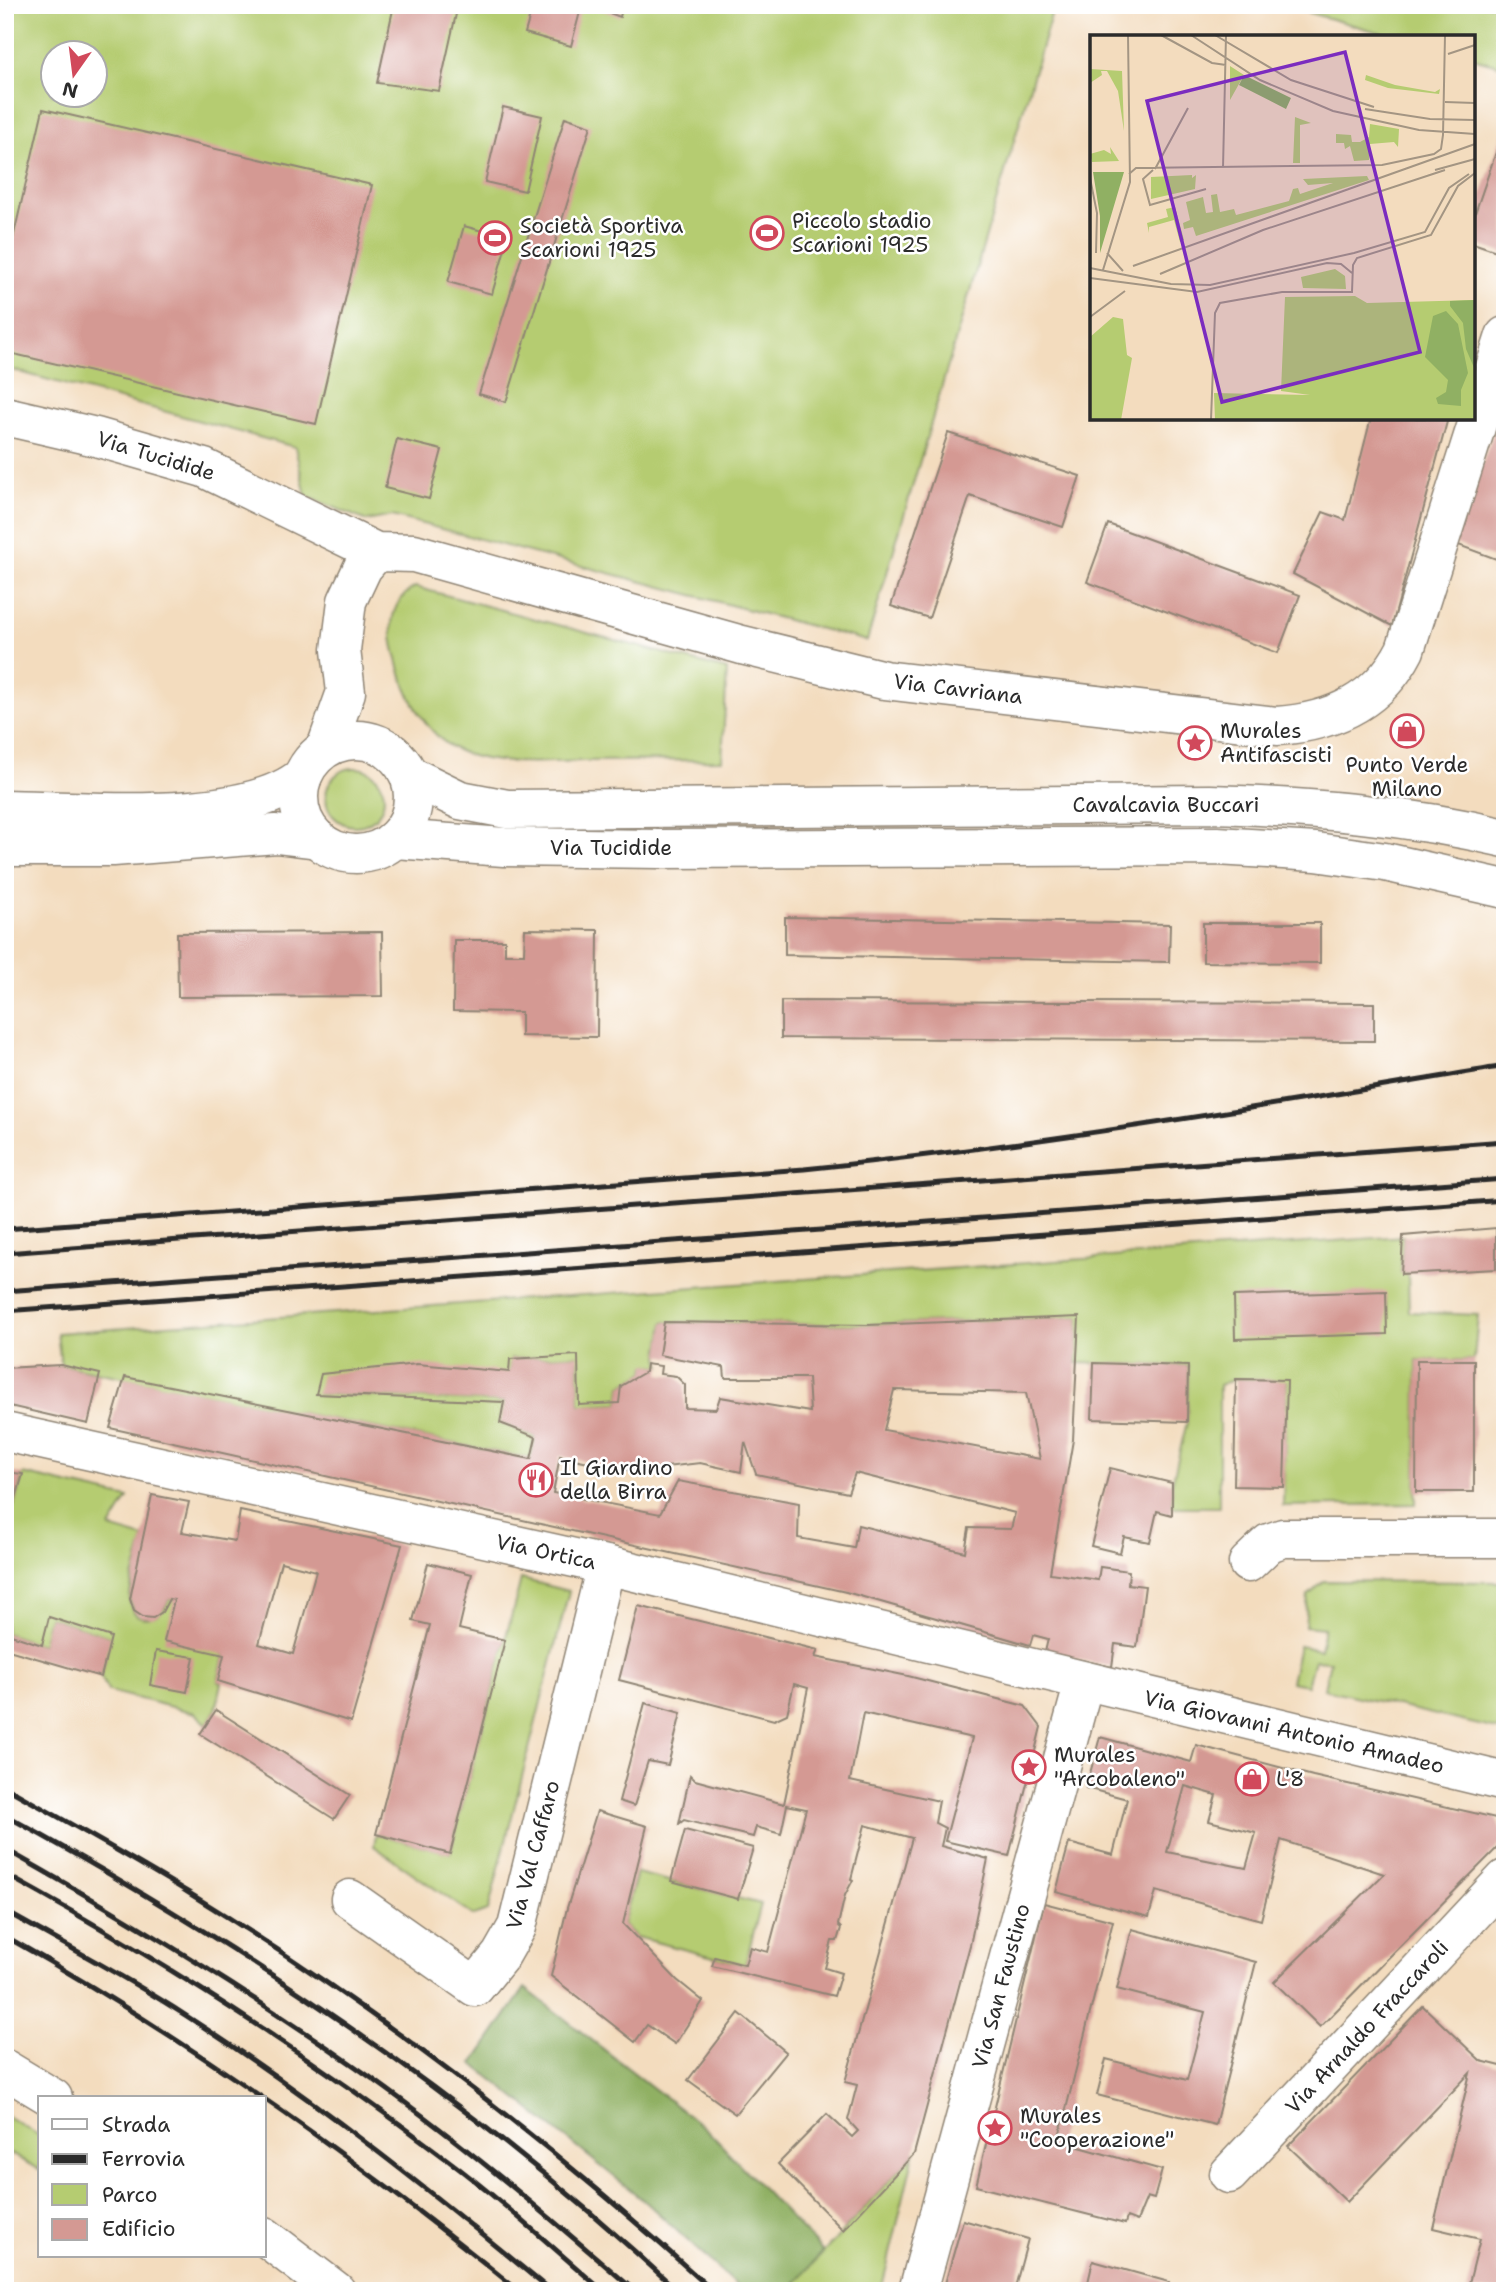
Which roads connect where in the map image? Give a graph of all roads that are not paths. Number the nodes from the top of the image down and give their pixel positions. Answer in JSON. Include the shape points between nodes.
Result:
{"nodes":[{"id":1,"x":1505,"y":336,"type":"edge"},
{"id":2,"x":5,"y":416,"type":"edge"},
{"id":3,"x":376,"y":552,"type":"junction"},
{"id":4,"x":346,"y":692,"type":"junction"},
{"id":5,"x":378,"y":744,"type":"junction"},
{"id":6,"x":315,"y":762,"type":"junction"},
{"id":7,"x":409,"y":775,"type":"junction"},
{"id":8,"x":825,"y":807,"type":"joint"},
{"id":9,"x":5,"y":809,"type":"edge"},
{"id":10,"x":1505,"y":838,"type":"edge"},
{"id":11,"x":318,"y":839,"type":"junction"},
{"id":12,"x":395,"y":839,"type":"junction"},
{"id":13,"x":828,"y":846,"type":"joint"},
{"id":14,"x":5,"y":848,"type":"edge"},
{"id":15,"x":1505,"y":889,"type":"edge"},
{"id":16,"x":5,"y":1432,"type":"edge"},
{"id":17,"x":1505,"y":1538,"type":"edge"},
{"id":18,"x":1248,"y":1563,"type":"dead end"},
{"id":19,"x":606,"y":1565,"type":"junction"},
{"id":20,"x":1084,"y":1682,"type":"junction"},
{"id":21,"x":1505,"y":1782,"type":"edge"},
{"id":22,"x":1505,"y":1880,"type":"edge"},
{"id":23,"x":350,"y":1899,"type":"dead end"},
{"id":24,"x":5,"y":2069,"type":"edge"},
{"id":25,"x":50,"y":2096,"type":"edge"},
{"id":26,"x":1229,"y":2174,"type":"dead end"},
{"id":27,"x":266,"y":2238,"type":"edge"},
{"id":28,"x":336,"y":2291,"type":"edge"},
{"id":29,"x":918,"y":2291,"type":"edge"}],
"edges":[{"from":1,"to":3,"type":"street","name":"Via Cavriana","via":[[1405,650],[1387,678],[1364,700],[1313,722],[1261,726],[884,680],[414,553]]},
{"from":2,"to":3,"type":"street","name":"Via Tucidide","via":[[204,468]]},
{"from":3,"to":4,"type":"street","via":[[346,601],[341,650]]},
{"from":4,"to":5,"type":"street","name":"Via Tucidide"},
{"from":4,"to":6,"type":"street"},
{"from":5,"to":6,"type":"street","via":[[349,740]]},
{"from":5,"to":7,"type":"street","name":"Via Tucidide","via":[[397,757]]},
{"from":6,"to":9,"type":"street","via":[[280,792],[239,804],[128,811]]},
{"from":6,"to":11,"type":"street","via":[[300,806]]},
{"from":7,"to":8,"type":"street","name":"Via Tucidide","via":[[460,800],[507,809]]},
{"from":7,"to":12,"type":"street","via":[[412,809]]},
{"from":8,"to":10,"type":"street","name":"Cavalcavia Buccari","via":[[1308,807]]},
{"from":11,"to":12,"type":"street","name":"Via Tucidide","via":[[356,854],[377,850]]},
{"from":11,"to":14,"type":"street","name":"Via Tucidide","via":[[276,834],[113,848]]},
{"from":12,"to":13,"type":"street","name":"Via Tucidide","via":[[504,847]]},
{"from":13,"to":15,"type":"street","name":"Cavalcavia Buccari","via":[[1217,846],[1316,852]]},
{"from":16,"to":19,"type":"street","name":"Via Ortica"},
{"from":17,"to":18,"type":"street","via":[[1283,1538],[1269,1543]]},
{"from":19,"to":20,"type":"street","name":"Via Ortica"},
{"from":19,"to":23,"type":"street","name":"Via Val Caffaro","via":[[517,1927],[501,1955],[475,1987]]},
{"from":20,"to":21,"type":"street","name":"Via Giovanni Antonio Amadeo"},
{"from":20,"to":29,"type":"street","name":"Via San Faustino"},
{"from":22,"to":26,"type":"street","name":"Via Arnaldo Fraccaroli"},
{"from":24,"to":25,"type":"street"},
{"from":27,"to":28,"type":"street"}]}
